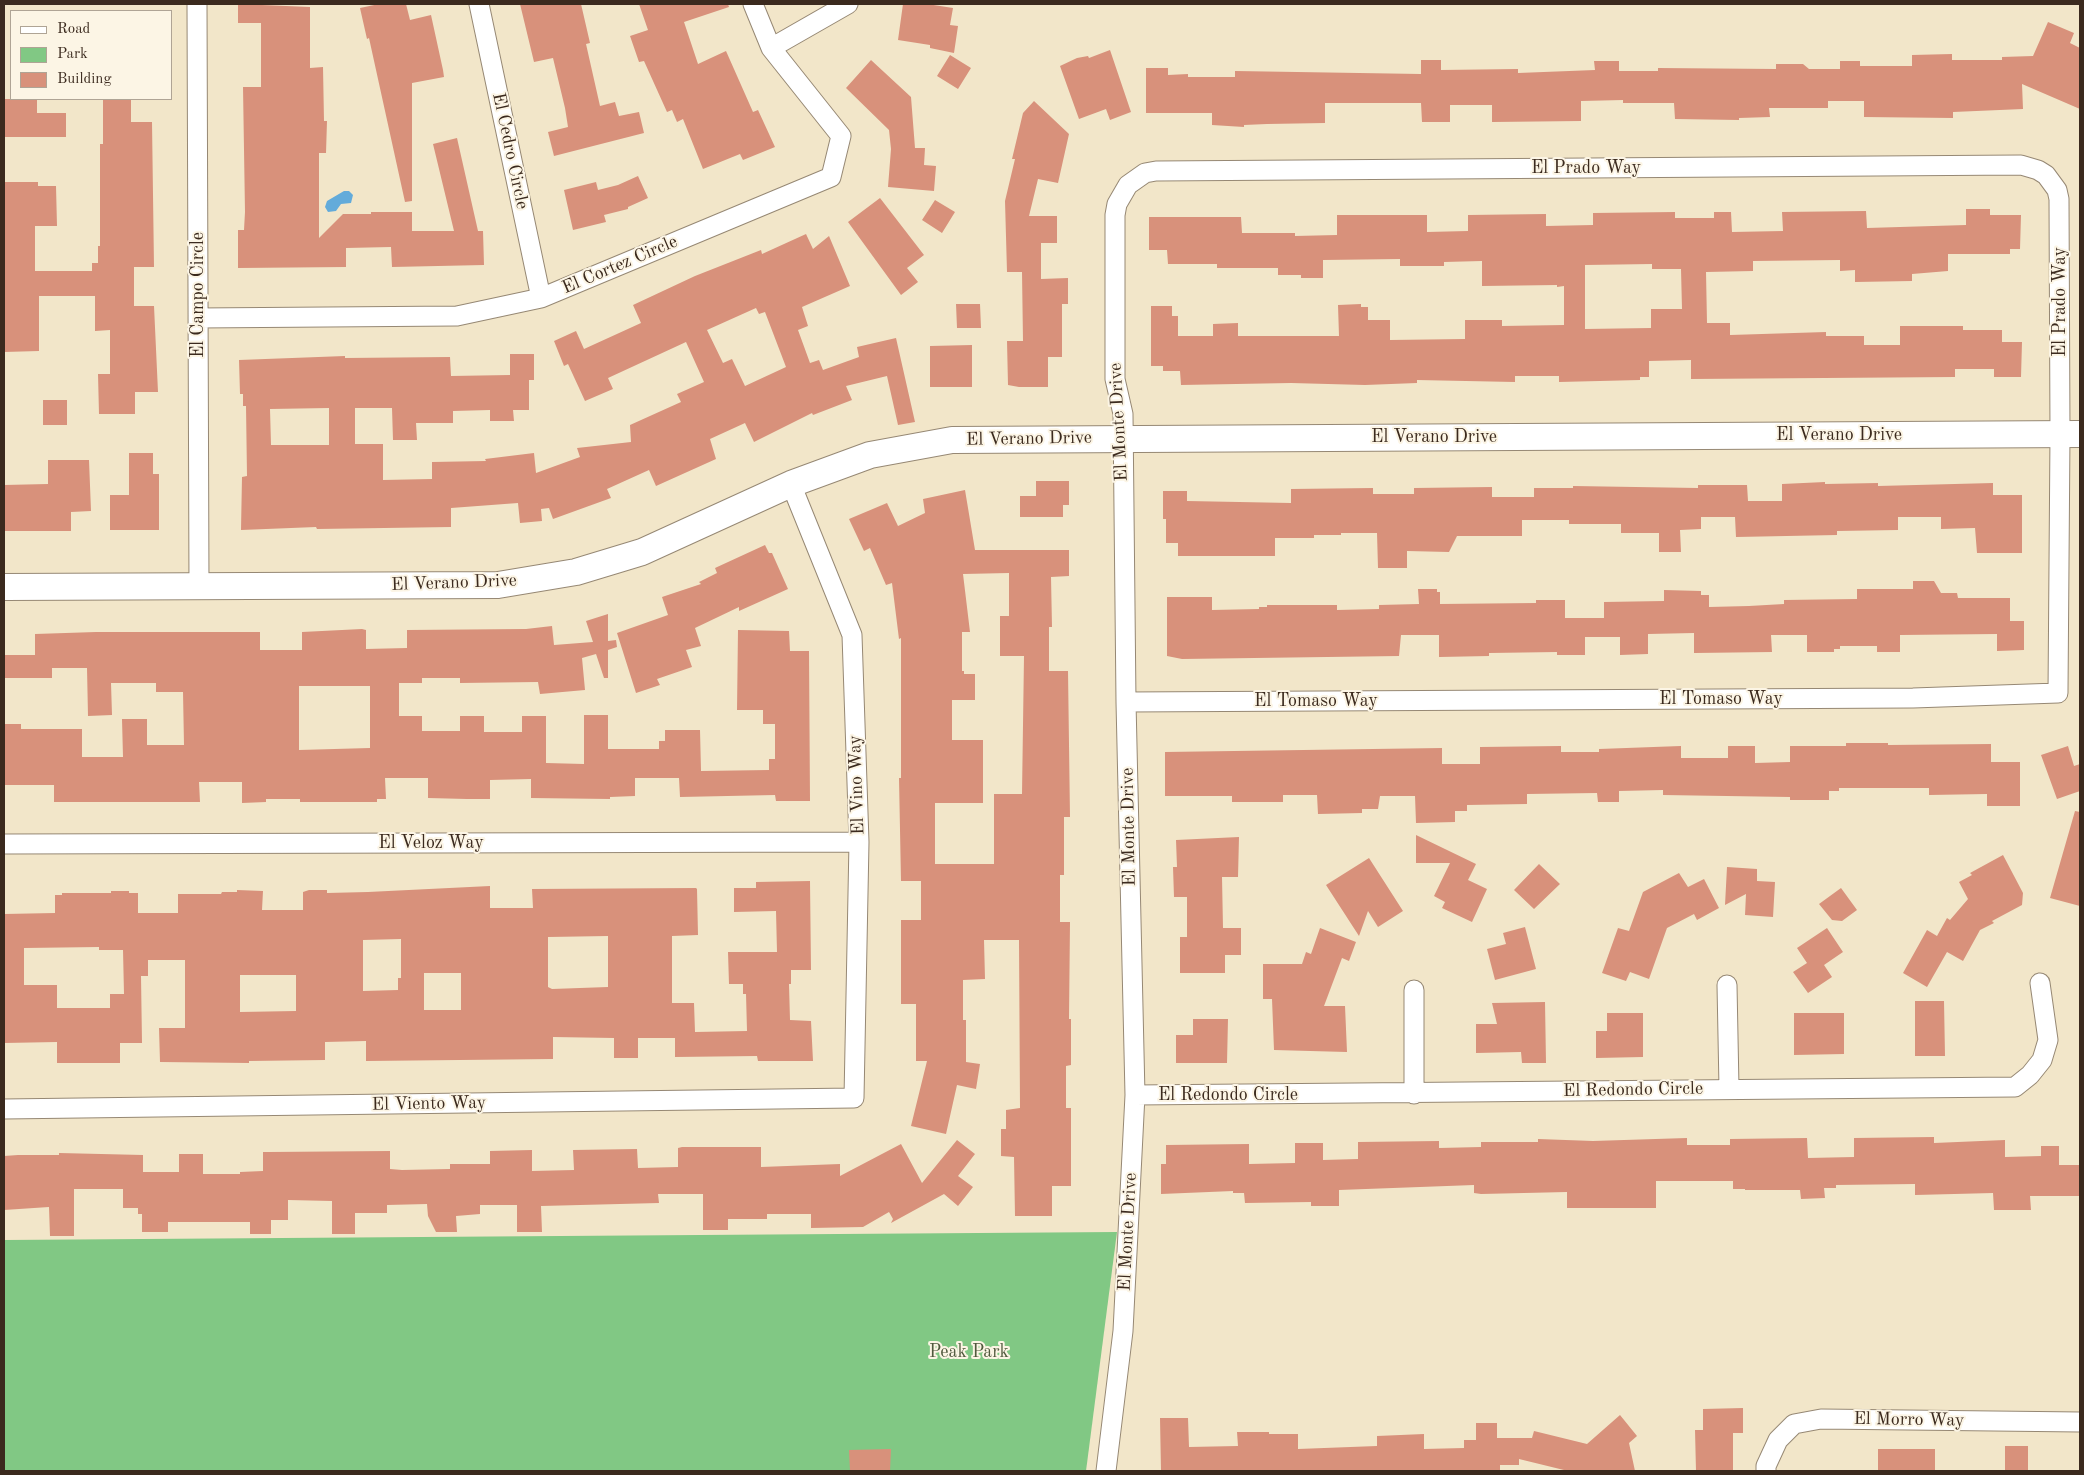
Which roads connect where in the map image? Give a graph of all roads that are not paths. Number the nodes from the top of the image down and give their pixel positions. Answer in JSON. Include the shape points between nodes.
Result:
{"nodes":[{"id":1,"x":197,"y":4,"type":"edge"},
{"id":2,"x":479,"y":4,"type":"edge"},
{"id":3,"x":752,"y":4,"type":"edge"},
{"id":4,"x":848,"y":4,"type":"edge"},
{"id":5,"x":771,"y":48,"type":"junction"},
{"id":6,"x":1123,"y":179,"type":"joint"},
{"id":7,"x":541,"y":298,"type":"junction"},
{"id":8,"x":198,"y":318,"type":"junction"},
{"id":9,"x":2070,"y":434,"type":"edge"},
{"id":10,"x":1123,"y":438,"type":"junction"},
{"id":11,"x":791,"y":484,"type":"junction"},
{"id":12,"x":4,"y":587,"type":"edge"},
{"id":13,"x":199,"y":587,"type":"junction"},
{"id":14,"x":1126,"y":702,"type":"junction"},
{"id":15,"x":859,"y":842,"type":"junction"},
{"id":16,"x":4,"y":844,"type":"edge"},
{"id":17,"x":2040,"y":983,"type":"dead end"},
{"id":18,"x":1727,"y":985,"type":"dead end"},
{"id":19,"x":1414,"y":990,"type":"dead end"},
{"id":20,"x":1729,"y":1088,"type":"junction"},
{"id":21,"x":1414,"y":1094,"type":"junction"},
{"id":22,"x":1135,"y":1095,"type":"junction"},
{"id":23,"x":854,"y":1098,"type":"joint"},
{"id":24,"x":4,"y":1109,"type":"edge"},
{"id":25,"x":2080,"y":1422,"type":"edge"},
{"id":26,"x":1106,"y":1471,"type":"edge"},
{"id":27,"x":1766,"y":1471,"type":"edge"}],
"edges":[{"from":1,"to":8,"type":"street","name":"El Campo Circle"},
{"from":2,"to":7,"type":"street","name":"El Cedro Circle"},
{"from":3,"to":5,"type":"street","name":"El Cortez Circle"},
{"from":4,"to":5,"type":"street"},
{"from":5,"to":7,"type":"street","name":"El Cortez Circle","via":[[841,136],[832,177]]},
{"from":6,"to":9,"type":"street","name":"El Prado Way","via":[[1166,170],[2020,165],[2038,170],[2052,169],[2059,199]]},
{"from":6,"to":10,"type":"street","name":"El Monte Drive","via":[[1115,215],[1115,378],[1123,414]]},
{"from":7,"to":8,"type":"street","name":"El Cortez Circle","via":[[457,316]]},
{"from":8,"to":13,"type":"street","name":"El Campo Circle"},
{"from":9,"to":10,"type":"street","name":"El Verano Drive"},
{"from":9,"to":14,"type":"street","name":"El Tomaso Way","via":[[2058,693],[1903,698]]},
{"from":10,"to":11,"type":"street","name":"El Verano Drive","via":[[952,440],[870,455]]},
{"from":10,"to":14,"type":"street","name":"El Monte Drive"},
{"from":11,"to":13,"type":"street","name":"El Verano Drive","via":[[642,552],[576,572],[498,585]]},
{"from":11,"to":15,"type":"street","name":"El Vino Way","via":[[852,635]]},
{"from":12,"to":13,"type":"street","name":"El Verano Drive"},
{"from":14,"to":22,"type":"street","name":"El Monte Drive"},
{"from":15,"to":16,"type":"street","name":"El Veloz Way"},
{"from":15,"to":23,"type":"street","name":"El Vino Way"},
{"from":17,"to":20,"type":"street","name":"El Redondo Circle","via":[[2048,1040],[2042,1060],[2015,1087]]},
{"from":18,"to":20,"type":"street"},
{"from":19,"to":21,"type":"street"},
{"from":20,"to":21,"type":"street","name":"El Redondo Circle"},
{"from":21,"to":22,"type":"street","name":"El Redondo Circle"},
{"from":22,"to":26,"type":"street","name":"El Monte Drive","via":[[1123,1331]]},
{"from":23,"to":24,"type":"street","name":"El Viento Way"},
{"from":25,"to":27,"type":"street","name":"El Morro Way","via":[[1821,1419],[1794,1424],[1778,1440]]}]}
